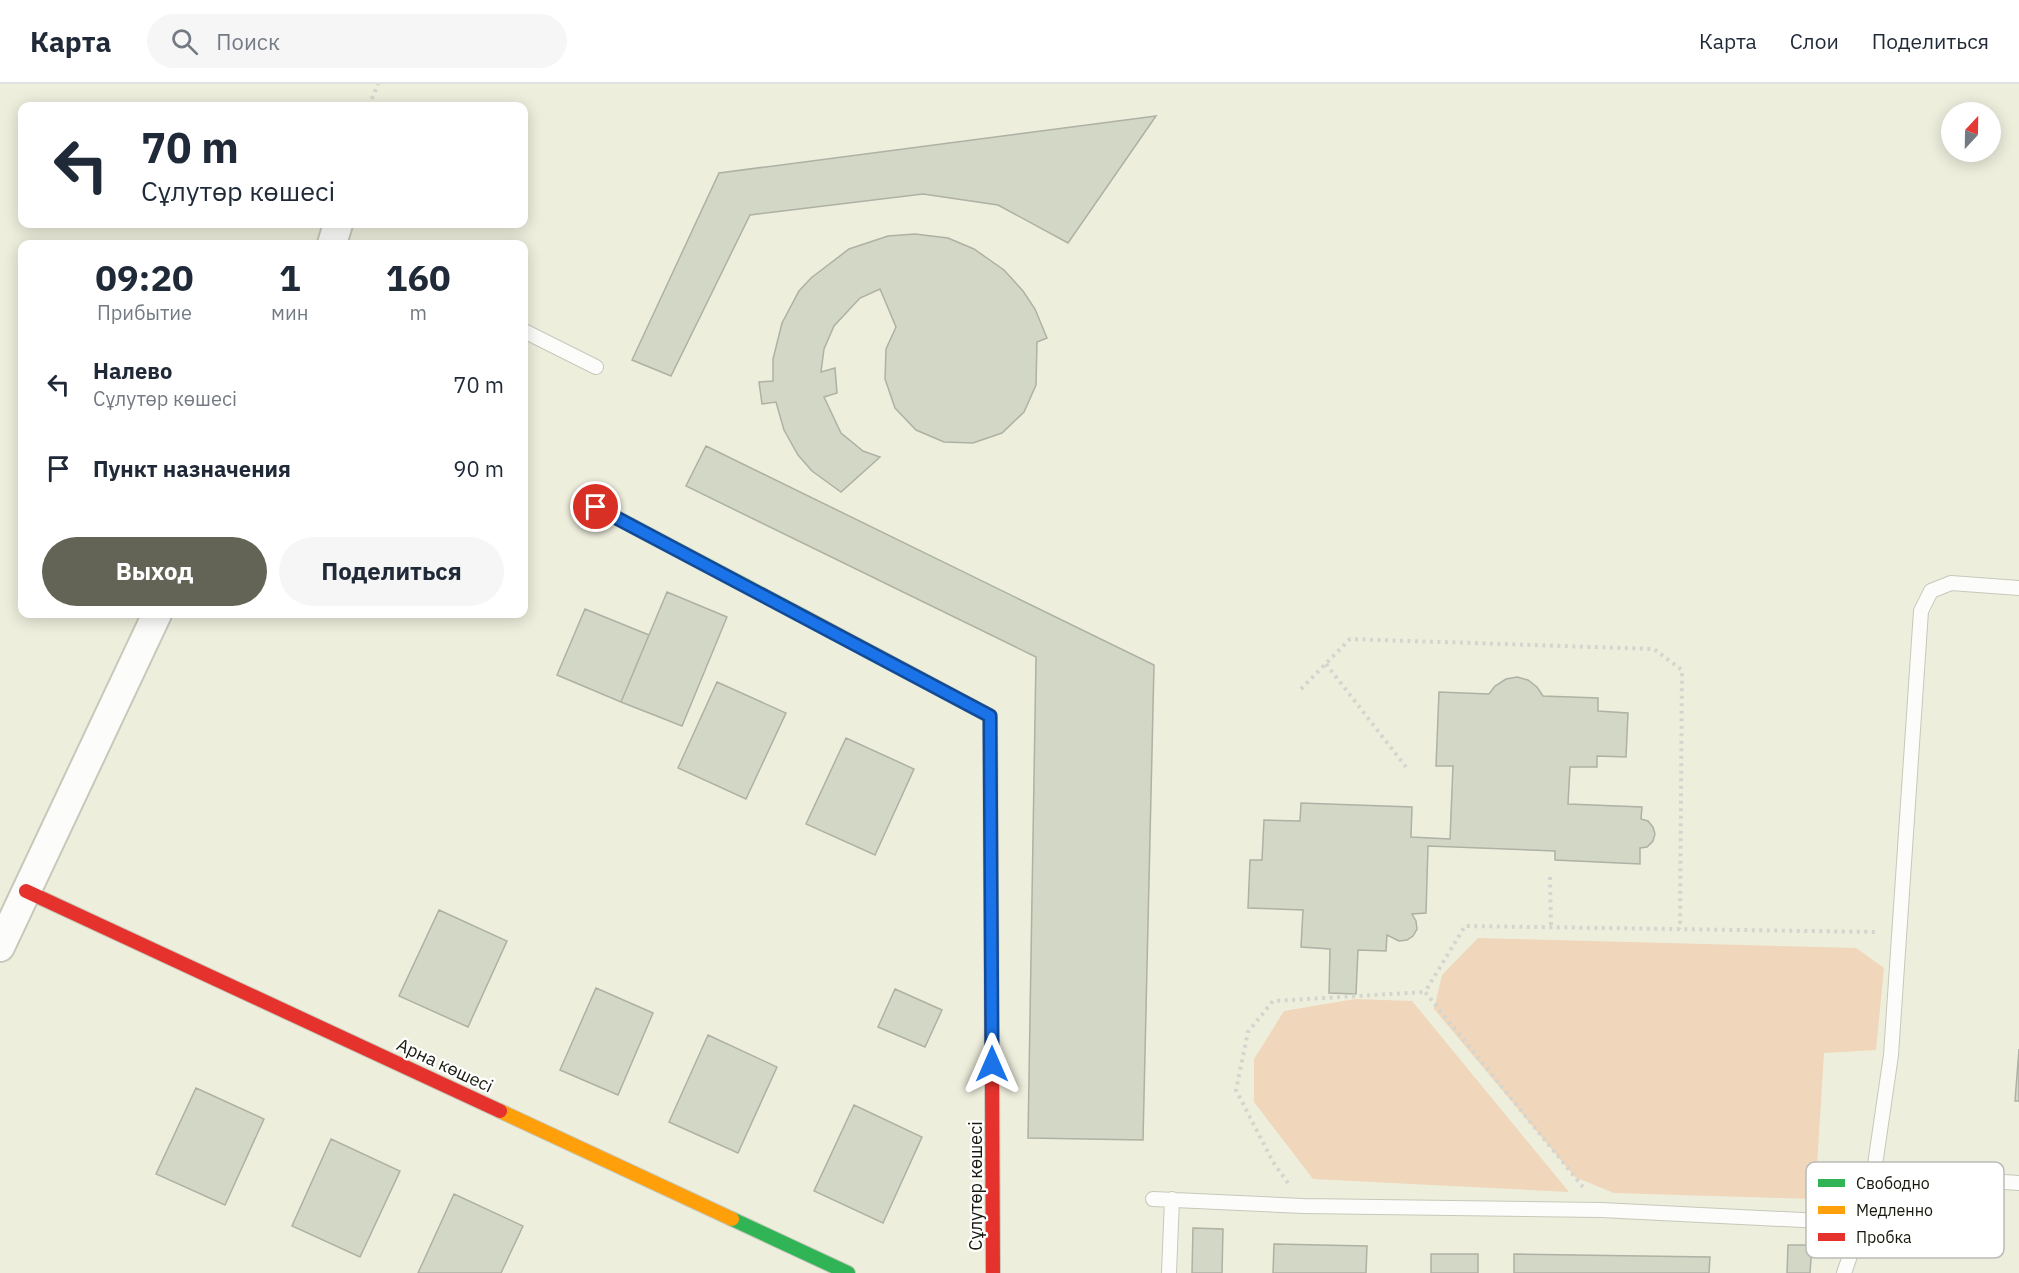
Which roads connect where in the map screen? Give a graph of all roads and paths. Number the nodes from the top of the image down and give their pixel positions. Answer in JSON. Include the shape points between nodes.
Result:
{"nodes":[{"id":1,"x":378,"y":84,"type":"edge"},
{"id":2,"x":371,"y":102,"type":"edge"},
{"id":3,"x":528,"y":333,"type":"edge"},
{"id":4,"x":596,"y":367,"type":"dead end"},
{"id":5,"x":596,"y":507,"type":"dead end"},
{"id":6,"x":2019,"y":588,"type":"edge"},
{"id":7,"x":155,"y":618,"type":"edge"},
{"id":8,"x":1326,"y":664,"type":"junction"},
{"id":9,"x":1301,"y":689,"type":"dead end"},
{"id":10,"x":1406,"y":767,"type":"dead end"},
{"id":11,"x":1550,"y":877,"type":"dead end"},
{"id":12,"x":26,"y":891,"type":"junction"},
{"id":13,"x":1551,"y":927,"type":"junction"},
{"id":14,"x":1680,"y":929,"type":"junction"},
{"id":15,"x":1898,"y":932,"type":"junction"},
{"id":16,"x":0,"y":947,"type":"edge"},
{"id":17,"x":1425,"y":992,"type":"junction"},
{"id":18,"x":1876,"y":1162,"type":"edge"},
{"id":19,"x":2004,"y":1182,"type":"edge"},
{"id":20,"x":2019,"y":1183,"type":"edge"},
{"id":21,"x":1153,"y":1199,"type":"dead end"},
{"id":22,"x":1172,"y":1199,"type":"junction"},
{"id":23,"x":1303,"y":1206,"type":"junction"},
{"id":24,"x":1601,"y":1210,"type":"junction"},
{"id":25,"x":1806,"y":1220,"type":"edge"},
{"id":26,"x":1849,"y":1258,"type":"edge"},
{"id":27,"x":848,"y":1273,"type":"edge"},
{"id":28,"x":993,"y":1273,"type":"edge"},
{"id":29,"x":1169,"y":1273,"type":"edge"},
{"id":30,"x":1844,"y":1273,"type":"edge"}],
"edges":[{"from":1,"to":2,"type":"path"},
{"from":3,"to":4,"type":"lane"},
{"from":5,"to":28,"type":"street","name":"Сұлутөр көшесі","via":[[990,716]]},
{"from":6,"to":15,"type":"lane","via":[[1951,583],[1931,591],[1921,611]]},
{"from":7,"to":12,"type":"street"},
{"from":8,"to":9,"type":"path"},
{"from":8,"to":10,"type":"path"},
{"from":8,"to":14,"type":"path","via":[[1350,639],[1654,649],[1682,670]]},
{"from":11,"to":13,"type":"path"},
{"from":12,"to":16,"type":"street"},
{"from":12,"to":27,"type":"street","name":"Арна көшесі"},
{"from":13,"to":14,"type":"path"},
{"from":13,"to":17,"type":"path","via":[[1465,926]]},
{"from":14,"to":15,"type":"path"},
{"from":15,"to":18,"type":"lane","via":[[1891,1055]]},
{"from":17,"to":23,"type":"path","via":[[1273,1000],[1248,1032],[1236,1090],[1273,1162]]},
{"from":17,"to":24,"type":"path"},
{"from":19,"to":20,"type":"lane"},
{"from":21,"to":22,"type":"lane"},
{"from":22,"to":23,"type":"lane"},
{"from":22,"to":29,"type":"lane"},
{"from":23,"to":24,"type":"lane"},
{"from":24,"to":25,"type":"lane"},
{"from":26,"to":30,"type":"lane"}]}
